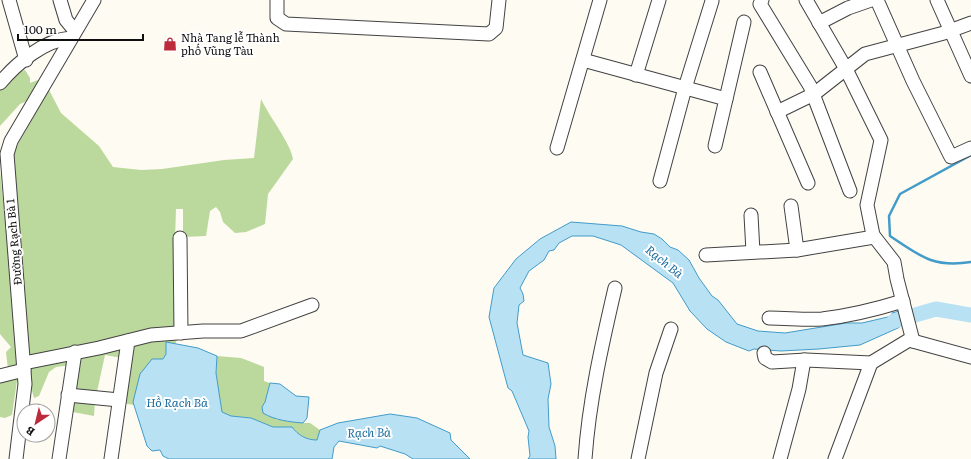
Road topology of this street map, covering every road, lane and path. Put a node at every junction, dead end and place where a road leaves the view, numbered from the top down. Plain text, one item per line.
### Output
1 (9, 0) edge
2 (60, 0) edge
3 (94, 0) edge
4 (277, 0) edge
5 (499, 0) edge
6 (600, 0) edge
7 (659, 0) edge
8 (762, 0) edge
9 (806, 0) edge
10 (871, 0) edge
11 (877, 0) edge
12 (937, 0) edge
13 (712, 2) dead end
14 (847, 4) edge
15 (744, 22) dead end
16 (819, 23) junction
17 (971, 23) edge
18 (950, 30) junction
19 (73, 34) junction
20 (897, 45) junction
21 (26, 60) junction
22 (583, 60) junction
23 (846, 69) junction
24 (760, 72) dead end
25 (636, 75) junction
26 (971, 76) edge
27 (0, 83) edge
28 (685, 88) junction
29 (814, 94) junction
30 (726, 99) junction
31 (777, 112) junction
32 (715, 146) dead end
33 (557, 148) dead end
34 (971, 148) edge
35 (3, 154) edge
36 (660, 181) dead end
37 (808, 183) dead end
38 (850, 191) dead end
39 (792, 206) dead end
40 (752, 215) dead end
41 (874, 237) junction
42 (180, 238) dead end
43 (797, 250) junction
44 (753, 252) junction
45 (706, 255) dead end
46 (615, 288) dead end
47 (904, 304) junction
48 (312, 305) dead end
49 (770, 318) dead end
50 (671, 330) dead end
51 (181, 333) junction
52 (128, 341) junction
53 (913, 341) junction
54 (75, 352) junction
55 (764, 353) dead end
56 (971, 357) edge
57 (804, 360) junction
58 (871, 363) junction
59 (24, 366) junction
60 (0, 376) edge
61 (68, 395) junction
62 (120, 400) junction
63 (16, 459) edge
64 (59, 459) edge
65 (111, 459) edge
66 (585, 459) edge
67 (638, 459) edge
68 (780, 459) edge
69 (835, 459) edge

1 - 21 street
2 - 19 street
3 - 19 street, Đường Rạch Bà 1
4 - 5 street
6 - 22 street
7 - 25 street
8 - 29 street
9 - 16 street
10 - 14 street
11 - 20 street
12 - 18 street
13 - 28 street
14 - 16 street
15 - 30 street
16 - 23 street
17 - 18 street
18 - 20 street
18 - 26 street
19 - 21 street
19 - 35 street, Đường Rạch Bà 1
20 - 23 street
20 - 34 street
21 - 27 street
22 - 25 street
22 - 33 street
23 - 29 street
23 - 41 street
24 - 31 street
25 - 28 street
28 - 30 street
28 - 36 street
29 - 31 street
29 - 38 street
30 - 32 street
31 - 37 street
35 - 59 street, Đường Rạch Bà 1
39 - 43 street
40 - 44 street
41 - 43 street
41 - 47 street
42 - 51 street
43 - 44 street
44 - 45 street
46 - 66 street
47 - 49 street
47 - 53 street
48 - 51 street
50 - 67 street
51 - 52 street
52 - 54 street
52 - 62 street
53 - 56 street
53 - 58 street
54 - 59 street
54 - 61 street
55 - 57 street
57 - 58 street
57 - 68 street
58 - 69 street
59 - 60 street
59 - 63 street, Đường Rạch Bà 1
61 - 62 street
61 - 64 street
62 - 65 street

